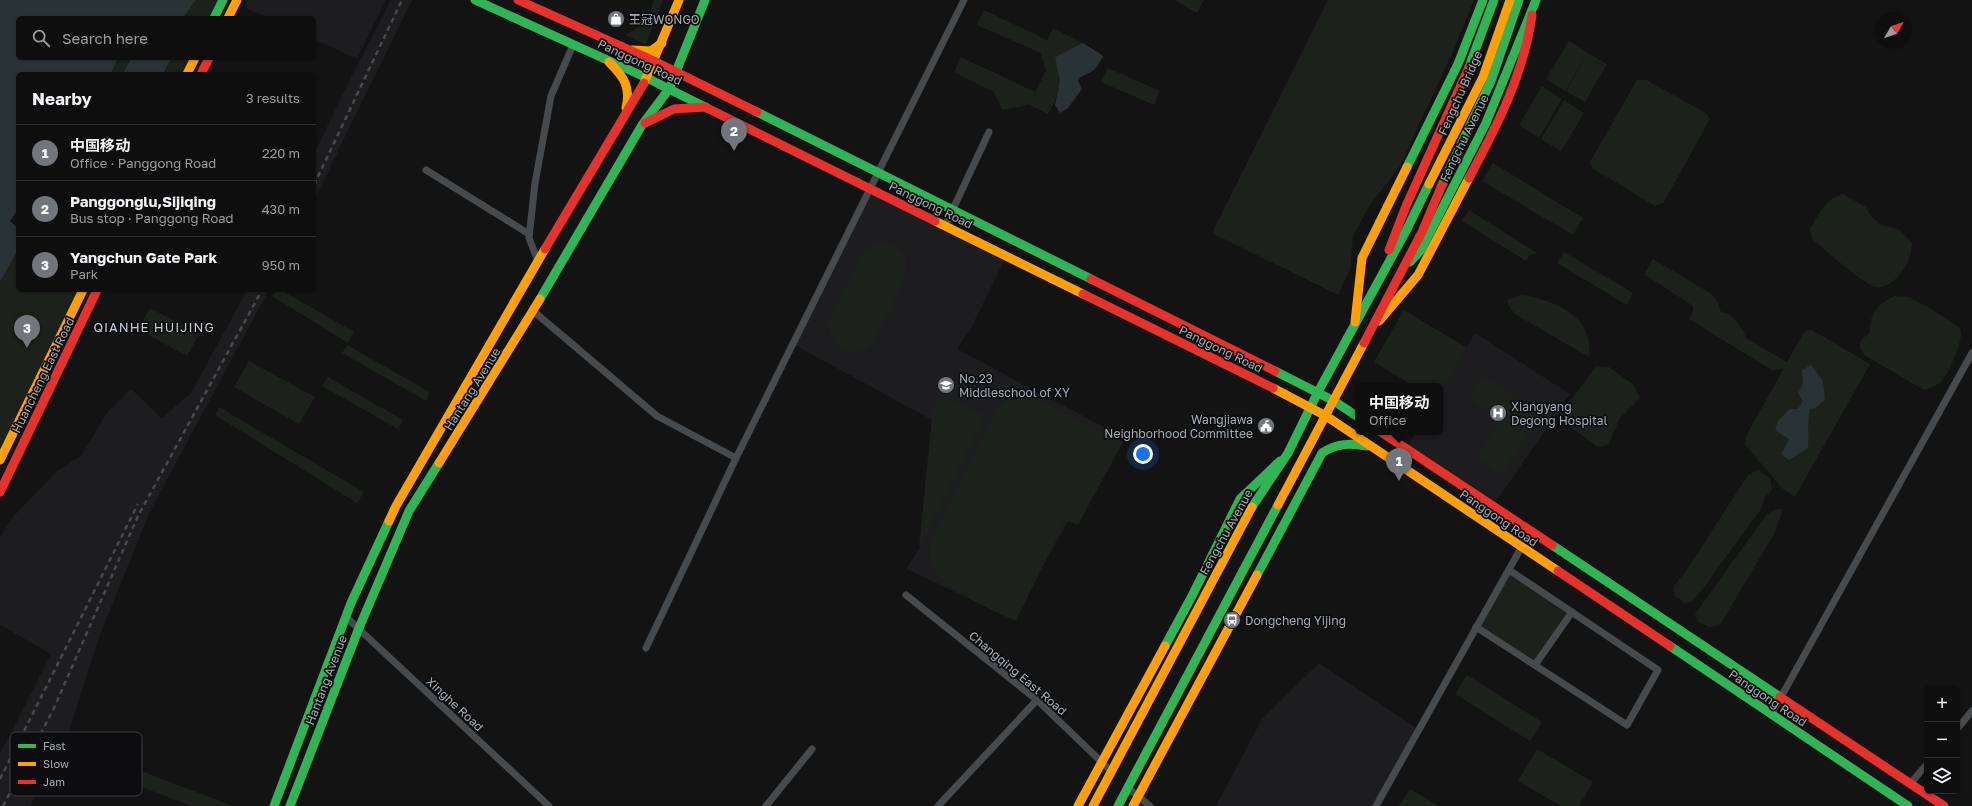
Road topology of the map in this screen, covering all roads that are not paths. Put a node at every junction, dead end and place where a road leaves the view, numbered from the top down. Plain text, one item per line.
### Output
1 (223, 0) edge
2 (237, 0) edge
3 (475, 0) edge
4 (518, 0) edge
5 (679, 0) edge
6 (705, 0) edge
7 (964, 0) edge
8 (1483, 0) edge
9 (1494, 0) edge
10 (1510, 0) edge
11 (1519, 0) edge
12 (1536, 0) edge
13 (1533, 11) junction
14 (215, 16) edge
15 (229, 16) edge
16 (662, 43) junction
17 (573, 45) junction
18 (627, 49) junction
19 (683, 54) junction
20 (606, 59) junction
21 (194, 60) edge
22 (208, 60) edge
23 (654, 61) junction
24 (188, 72) edge
25 (202, 72) edge
26 (676, 73) junction
27 (647, 78) junction
28 (697, 83) junction
29 (669, 89) junction
30 (706, 107) junction
31 (624, 117) junction
32 (642, 125) junction
33 (989, 132) dead end
34 (426, 170) dead end
35 (878, 171) junction
36 (1437, 171) joint
37 (1446, 175) joint
38 (870, 188) junction
39 (953, 209) junction
40 (945, 226) junction
41 (529, 234) junction
42 (538, 261) junction
43 (1383, 272) junction
44 (1397, 278) junction
45 (82, 292) edge
46 (96, 292) edge
47 (532, 310) junction
48 (1355, 322) junction
49 (1370, 331) junction
50 (1972, 353) edge
51 (1318, 392) junction
52 (1334, 401) junction
53 (1311, 407) junction
54 (1355, 415) edge
55 (1326, 416) junction
56 (1386, 435) edge
57 (1369, 446) junction
58 (1288, 453) junction
59 (736, 458) junction
60 (0, 460) edge
61 (0, 492) edge
62 (1521, 548) junction
63 (1509, 570) junction
64 (906, 595) dead end
65 (1182, 612) junction
66 (1572, 612) junction
67 (346, 617) junction
68 (359, 628) junction
69 (1476, 628) junction
70 (1207, 638) junction
71 (646, 648) dead end
72 (1168, 665) junction
73 (1535, 665) junction
74 (1195, 689) junction
75 (1780, 697) junction
76 (1037, 700) junction
77 (1972, 711) edge
78 (1771, 714) junction
79 (1960, 725) edge
80 (812, 749) dead end
81 (1101, 762) junction
82 (1924, 768) edge
83 (1111, 772) junction
84 (1910, 784) junction
85 (1128, 788) junction
86 (1087, 790) junction
87 (1138, 796) junction
88 (1903, 805) edge
89 (274, 806) edge
90 (290, 806) edge
91 (548, 806) edge
92 (766, 806) edge
93 (938, 806) edge
94 (1078, 806) edge
95 (1083, 806) edge
96 (1093, 806) edge
97 (1118, 806) edge
98 (1133, 806) edge
99 (1150, 806) edge
100 (1376, 806) edge
101 (1944, 806) edge

1 - 14 main road
2 - 15 main road
3 - 17 main road, Panggong Road
4 - 18 main road, Panggong Road
5 - 16 main road, Hantang Avenue
6 - 19 main road, Hantang Avenue
7 - 35 street
8 - 48 main road
9 - 43 main road, Fengchu Avenue
10 - 36 main road, Fengchu Bridge
11 - 37 main road, Fengchu Bridge
12 - 13 main road, Fengchu Avenue
13 - 44 main road, Fengchu Avenue
13 - 49 main road
16 - 18 main road
16 - 23 main road, Hantang Avenue
17 - 20 main road, Panggong Road
17 - 41 street
18 - 23 main road, Panggong Road
19 - 26 main road, Hantang Avenue
19 - 28 main road
20 - 27 main road, Panggong Road
20 - 31 main road
21 - 24 main road
22 - 25 main road
23 - 26 main road, Panggong Road
23 - 27 main road, Hantang Avenue
26 - 28 main road, Panggong Road
26 - 29 main road, Hantang Avenue
27 - 29 main road, Panggong Road
27 - 31 main road, Hantang Avenue
28 - 35 main road, Panggong Road
29 - 30 main road, Panggong Road
29 - 32 main road, Hantang Avenue
30 - 32 main road
30 - 38 main road, Panggong Road
31 - 42 main road, Hantang Avenue
32 - 47 main road, Hantang Avenue
33 - 39 street
34 - 41 street
35 - 38 street
35 - 39 main road, Panggong Road
36 - 43 main road, Fengchu Avenue
37 - 44 main road, Fengchu Avenue
38 - 40 main road, Panggong Road
38 - 59 street
39 - 40 street
39 - 51 main road, Panggong Road
40 - 53 main road, Panggong Road
41 - 42 street
42 - 67 main road, Hantang Avenue
43 - 48 main road, Fengchu Avenue
44 - 49 main road, Fengchu Avenue
45 - 60 main road, Huancheng East Road
46 - 61 main road, Huancheng East Road
47 - 59 street
47 - 68 main road, Hantang Avenue
48 - 51 main road, Fengchu Avenue
49 - 52 main road, Fengchu Avenue
50 - 75 street
51 - 52 main road, Panggong Road
51 - 53 main road, Fengchu Avenue
52 - 54 main road, Panggong Road
52 - 55 main road, Fengchu Avenue
53 - 55 main road, Panggong Road
53 - 58 main road, Fengchu Avenue
55 - 57 main road, Panggong Road
55 - 70 main road, Fengchu Avenue
56 - 75 main road, Panggong Road
57 - 62 main road, Panggong Road
57 - 74 main road
58 - 65 main road
58 - 72 main road, Fengchu Avenue
59 - 71 street
62 - 63 street
62 - 78 main road, Panggong Road
63 - 66 street
63 - 69 street
64 - 76 street, Changqing East Road
65 - 72 main road
65 - 81 main road
66 - 73 street
66 - 73 street
67 - 68 street, Xinghe Road
67 - 89 main road, Hantang Avenue
68 - 90 main road, Hantang Avenue
68 - 91 street, Xinghe Road
69 - 73 street
69 - 100 street
70 - 74 main road
70 - 85 main road, Fengchu Avenue
72 - 83 main road, Fengchu Avenue
74 - 87 main road
75 - 78 street
75 - 84 main road, Panggong Road
76 - 81 street, Changqing East Road
76 - 93 street
77 - 79 street
78 - 88 main road, Panggong Road
80 - 92 street
81 - 83 street, Changqing East Road
81 - 86 main road
82 - 84 street
83 - 96 main road, Fengchu Avenue
84 - 101 main road, Panggong Road
85 - 87 street
85 - 97 main road, Fengchu Avenue
86 - 94 main road
86 - 95 main road
87 - 98 main road
87 - 99 street

